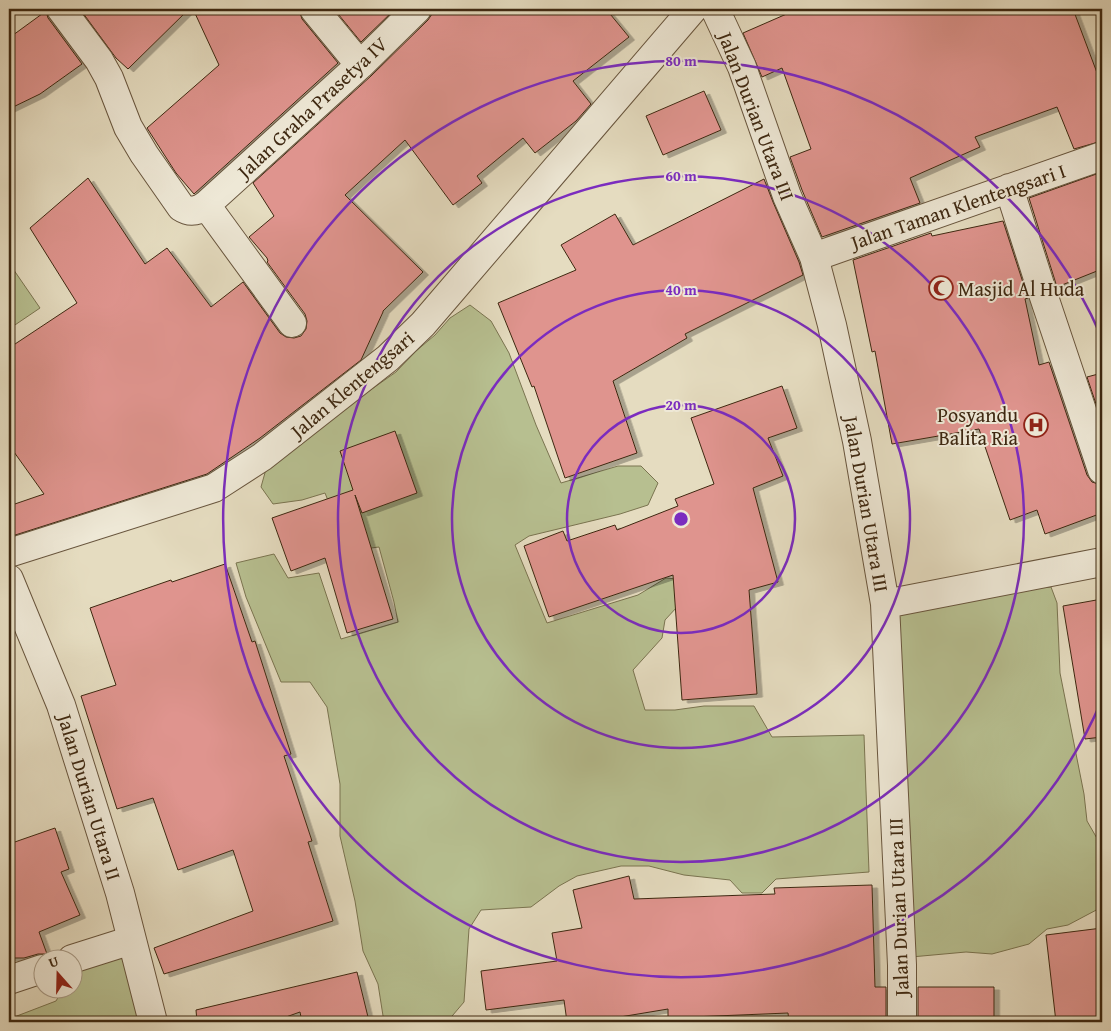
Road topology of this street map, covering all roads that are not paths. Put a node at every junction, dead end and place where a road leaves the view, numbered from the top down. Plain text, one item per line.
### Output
1 (61, 9) edge
2 (314, 9) edge
3 (417, 9) edge
4 (693, 9) edge
5 (715, 9) edge
6 (360, 65) junction
7 (1102, 156) edge
8 (1009, 188) junction
9 (206, 204) junction
10 (814, 256) junction
11 (292, 323) dead end
12 (1102, 470) edge
13 (9, 554) edge
14 (1102, 562) edge
15 (9, 578) edge
16 (885, 604) junction
17 (132, 940) junction
18 (82, 957) edge
19 (32, 972) edge
20 (9, 980) edge
21 (153, 1022) edge
22 (902, 1022) edge

1 - 9 street
2 - 6 street
3 - 6 street, Jalan Graha Prasetya IV
4 - 13 street, Jalan Klentengsari
5 - 10 street, Jalan Durian Utara III
6 - 9 street, Jalan Graha Prasetya IV
7 - 8 street, Jalan Taman Klentengsari I
8 - 10 street, Jalan Taman Klentengsari I
8 - 12 street
9 - 11 street
10 - 16 street, Jalan Durian Utara III
14 - 16 street
15 - 17 street, Jalan Durian Utara II
16 - 22 street, Jalan Durian Utara III
17 - 18 street
17 - 21 street, Jalan Durian Utara II
19 - 20 street

